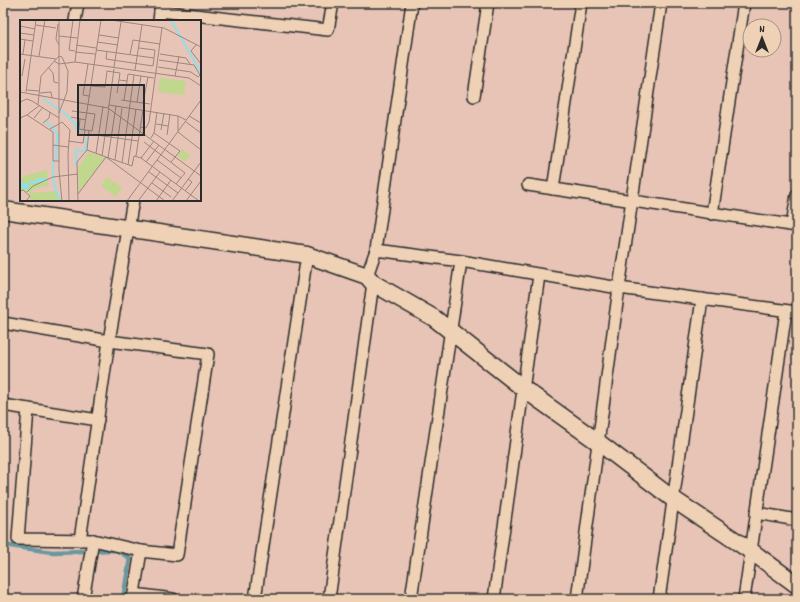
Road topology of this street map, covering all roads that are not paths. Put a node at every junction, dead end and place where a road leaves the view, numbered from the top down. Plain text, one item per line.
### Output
1 (78, 3) edge
2 (333, 3) edge
3 (412, 3) edge
4 (488, 3) edge
5 (582, 3) edge
6 (661, 3) edge
7 (744, 3) edge
8 (160, 12) edge
9 (75, 20) edge
10 (474, 96) dead end
11 (528, 185) dead end
12 (553, 189) junction
13 (797, 195) edge
14 (133, 201) edge
15 (632, 202) junction
16 (3, 210) edge
17 (712, 214) junction
18 (795, 226) edge
19 (129, 230) junction
20 (376, 250) junction
21 (308, 255) junction
22 (461, 261) junction
23 (539, 275) junction
24 (370, 279) junction
25 (619, 288) junction
26 (702, 299) junction
27 (791, 312) edge
28 (3, 323) edge
29 (450, 333) junction
30 (109, 341) junction
31 (524, 389) junction
32 (3, 405) edge
33 (28, 410) junction
34 (98, 420) junction
35 (598, 442) junction
36 (673, 499) junction
37 (756, 513) junction
38 (797, 520) edge
39 (80, 540) junction
40 (93, 540) junction
41 (141, 551) junction
42 (751, 551) junction
43 (797, 585) edge
44 (134, 596) edge
45 (83, 599) edge
46 (173, 599) edge
47 (256, 599) edge
48 (329, 599) edge
49 (411, 599) edge
50 (494, 599) edge
51 (577, 599) edge
52 (659, 599) edge
53 (744, 599) edge

1 - 9 street
2 - 8 street
3 - 20 street
4 - 10 street
5 - 12 street
6 - 15 street
7 - 17 street
11 - 12 street
12 - 15 street
13 - 18 street
14 - 19 street
15 - 17 street
15 - 25 street
16 - 19 street
17 - 18 street
19 - 21 street
19 - 30 street
20 - 22 street
20 - 24 street
21 - 24 street
21 - 47 street
22 - 23 street
22 - 29 street
23 - 25 street
23 - 31 street
24 - 29 street
24 - 48 street
25 - 26 street
25 - 35 street
26 - 27 street
26 - 36 street
27 - 37 street
28 - 30 street
29 - 31 street
29 - 49 street
30 - 34 street
30 - 41 street
31 - 35 street
31 - 50 street
32 - 33 street
33 - 34 street
33 - 39 street
34 - 39 street
35 - 36 street
35 - 51 street
36 - 42 street
36 - 52 street
37 - 38 street
37 - 42 street
39 - 40 street
40 - 41 street
40 - 45 street
41 - 44 street
42 - 43 street
42 - 53 street
44 - 46 street

